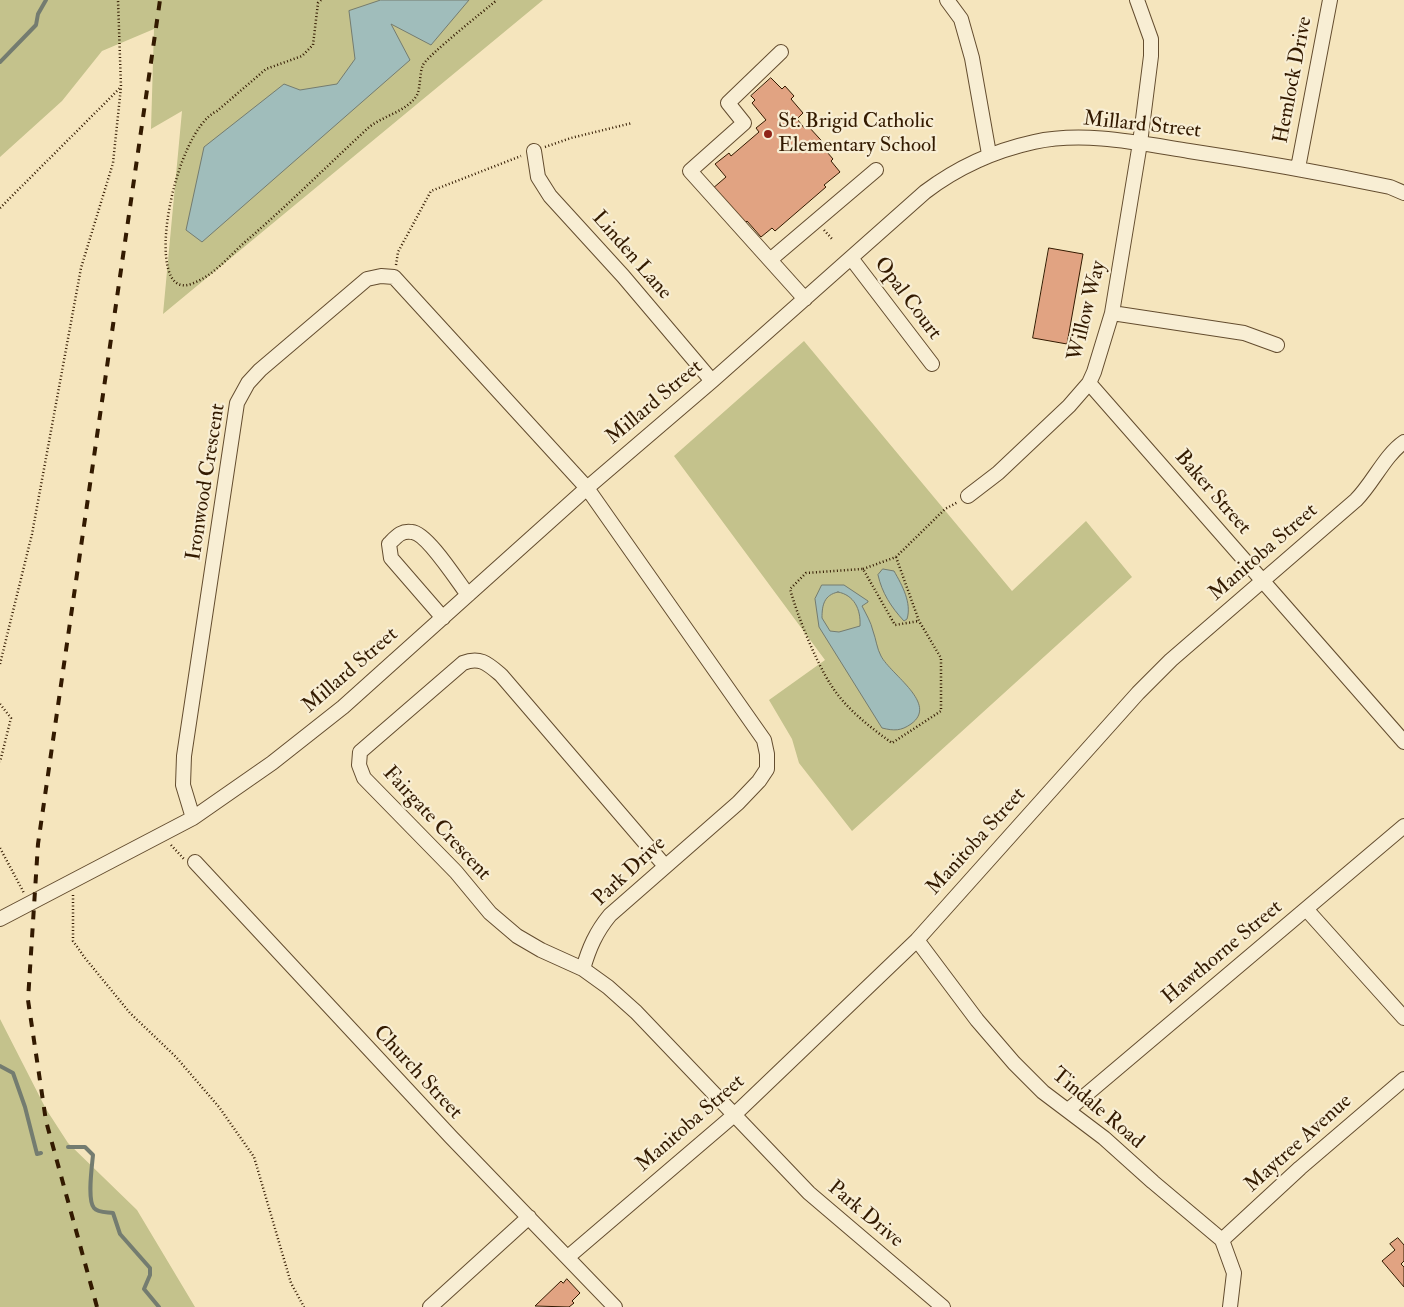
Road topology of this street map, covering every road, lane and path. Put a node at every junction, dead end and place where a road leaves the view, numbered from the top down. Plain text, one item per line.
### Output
1 (118, 0) edge
2 (321, 0) edge
3 (497, 0) edge
4 (947, 0) edge
5 (1137, 0) edge
6 (1330, 0) edge
7 (317, 2) edge
8 (781, 52) dead end
9 (121, 87) junction
10 (632, 124) dead end
11 (1140, 143) junction
12 (534, 151) junction
13 (989, 154) junction
14 (1298, 168) junction
15 (876, 170) dead end
16 (1404, 193) edge
17 (0, 208) edge
18 (851, 258) junction
19 (770, 260) junction
20 (394, 277) junction
21 (805, 299) junction
22 (1112, 313) junction
23 (1277, 345) dead end
24 (932, 364) dead end
25 (712, 381) junction
26 (1089, 383) junction
27 (1404, 442) edge
28 (586, 488) junction
29 (968, 496) joint
30 (896, 557) junction
31 (863, 569) junction
32 (1263, 581) junction
33 (468, 595) junction
34 (443, 618) junction
35 (919, 621) junction
36 (0, 664) edge
37 (0, 704) edge
38 (1404, 742) edge
39 (0, 762) edge
40 (193, 818) junction
41 (1404, 826) edge
42 (162, 834) junction
43 (0, 848) edge
44 (194, 862) joint
45 (665, 866) junction
46 (73, 881) junction
47 (29, 903) junction
48 (1306, 909) junction
49 (0, 918) edge
50 (917, 940) junction
51 (583, 969) junction
52 (1404, 1018) edge
53 (1404, 1079) edge
54 (1068, 1110) junction
55 (734, 1116) junction
56 (529, 1217) junction
57 (1222, 1240) junction
58 (568, 1257) junction
59 (304, 1307) edge
60 (430, 1307) edge
61 (615, 1307) edge
62 (942, 1307) edge
63 (1230, 1307) edge

1 - 9 path
2 - 7 path
3 - 7 path
4 - 13 street
5 - 11 street, Willow Way
6 - 14 street, Hemlock Drive
8 - 19 street
9 - 17 path
9 - 36 path
10 - 12 path
11 - 13 street, Millard Street
11 - 14 street, Millard Street
11 - 22 street, Willow Way
12 - 20 path
12 - 25 street, Linden Lane
13 - 18 street, Millard Street
14 - 16 street, Millard Street
15 - 19 street
18 - 21 street, Millard Street
18 - 24 street, Opal Court
19 - 21 street
20 - 28 street
20 - 40 street, Ironwood Crescent
21 - 25 street, Millard Street
22 - 23 street
22 - 26 street, Willow Way
25 - 28 street, Millard Street
26 - 29 street, Willow Way
26 - 32 street, Baker Street
27 - 32 street, Manitoba Street
28 - 33 street, Millard Street
28 - 45 street, Park Drive
29 - 30 path
30 - 31 path
30 - 35 path
31 - 35 path
31 - 35 path
32 - 38 street, Baker Street
32 - 50 street, Manitoba Street
33 - 34 street, Millard Street
33 - 34 street
34 - 40 street, Millard Street
37 - 39 path
40 - 42 street, Millard Street
41 - 48 street, Hawthorne Street
42 - 44 path
42 - 46 street, Millard Street
43 - 47 path
44 - 56 street, Church Street
45 - 51 street, Park Drive
45 - 51 street, Fairgate Crescent
46 - 47 street, Millard Street
46 - 59 path
47 - 49 street, Millard Street
48 - 52 street
48 - 54 street, Hawthorne Street
50 - 54 street, Tindale Road
50 - 55 street, Manitoba Street
51 - 55 street, Park Drive
53 - 57 street, Maytree Avenue
54 - 57 street, Tindale Road
55 - 58 street, Manitoba Street
55 - 62 street, Park Drive
56 - 58 street, Church Street
56 - 60 street
57 - 63 street, Tindale Road
58 - 61 street, Church Street

